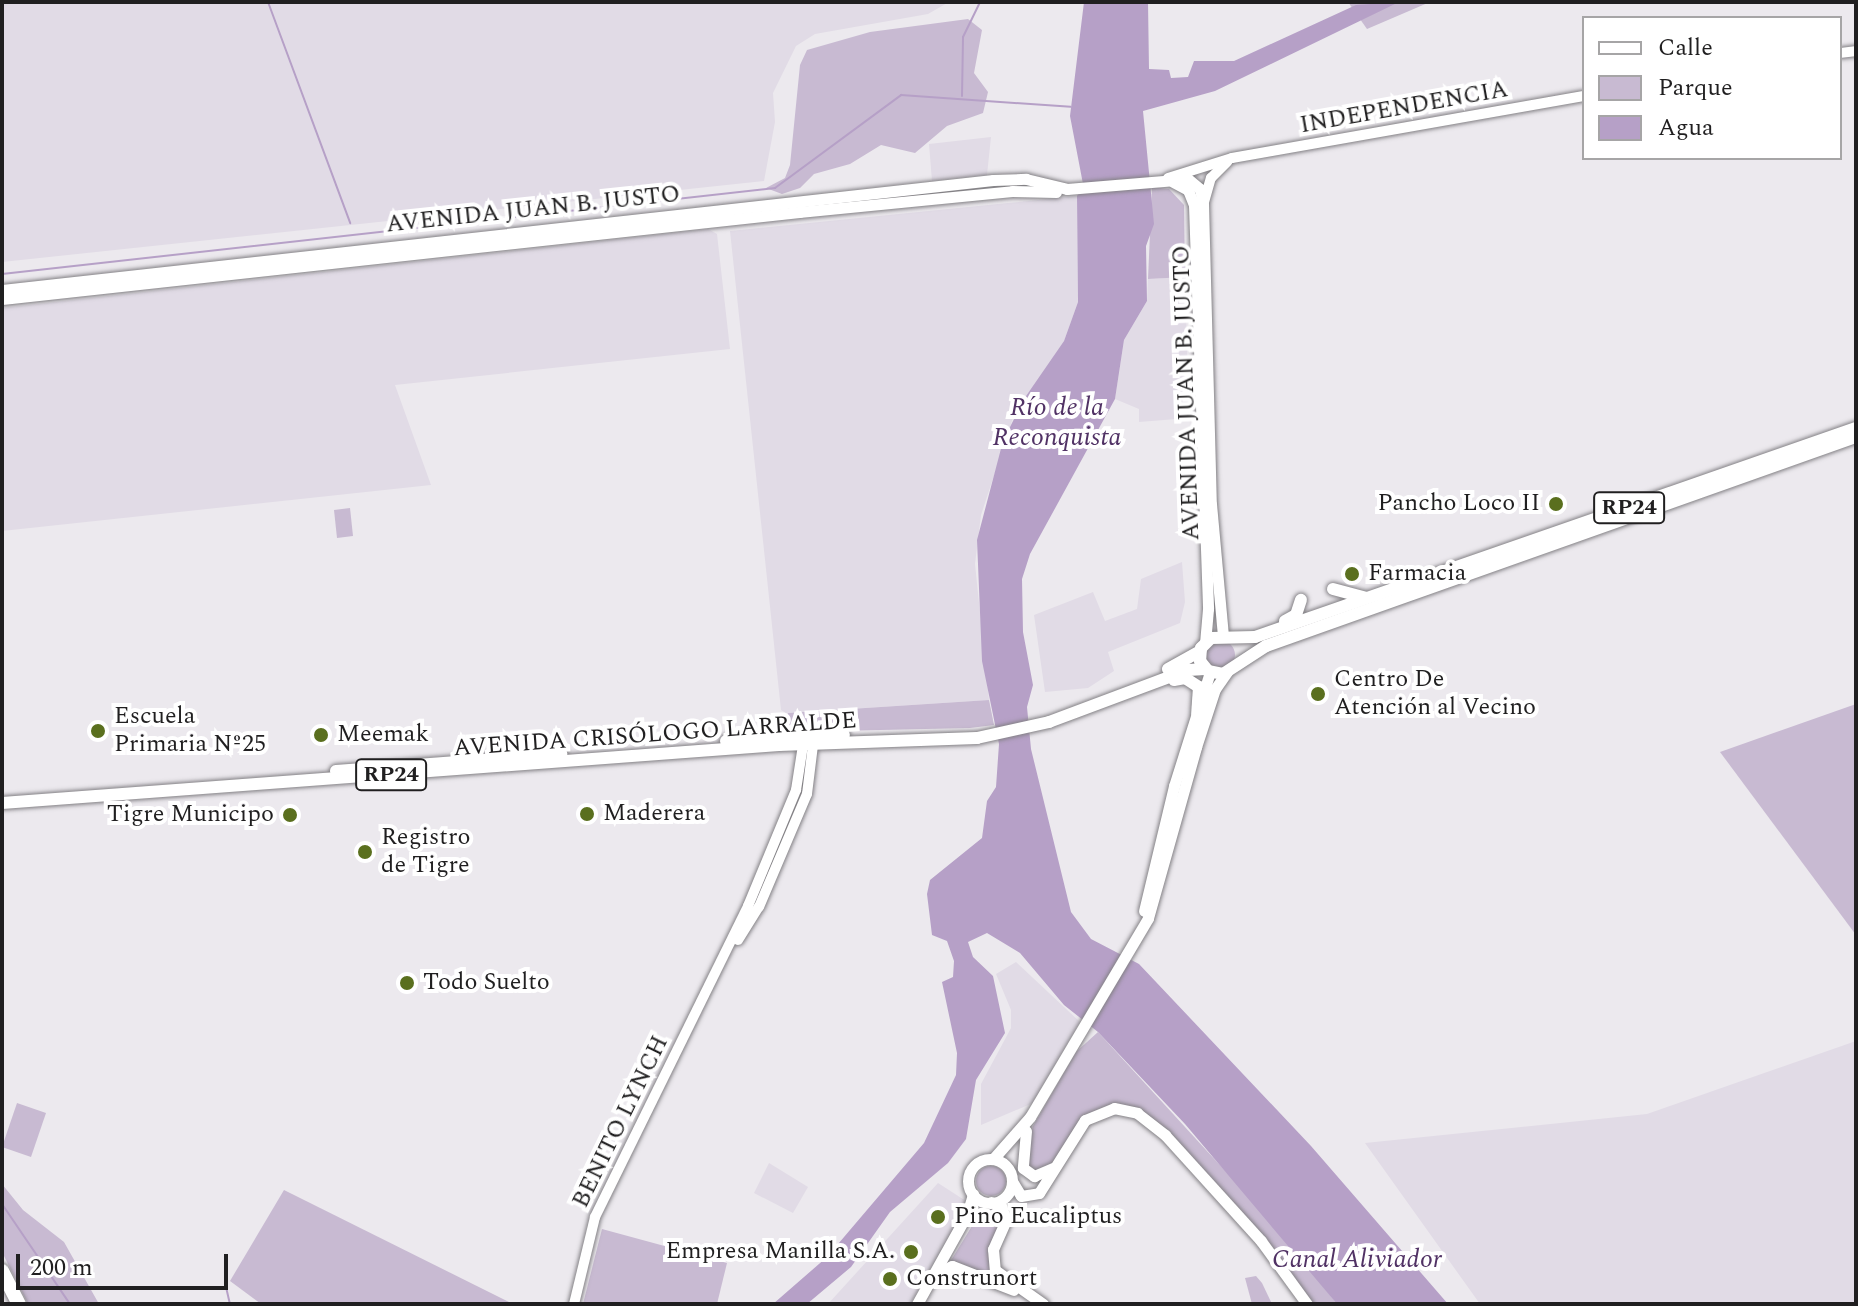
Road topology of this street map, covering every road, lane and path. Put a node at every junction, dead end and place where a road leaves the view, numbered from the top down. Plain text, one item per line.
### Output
1 (1582, 96) edge
2 (1232, 158) junction
3 (1165, 179) junction
4 (1068, 191) junction
5 (1203, 204) junction
6 (2, 290) edge
7 (2, 299) edge
8 (1856, 428) edge
9 (1856, 437) edge
10 (1333, 589) dead end
11 (1366, 598) junction
12 (1301, 600) dead end
13 (1280, 628) junction
14 (1226, 638) junction
15 (1202, 646) junction
16 (1231, 669) junction
17 (1208, 670) junction
18 (1159, 681) junction
19 (1075, 709) junction
20 (1197, 714) junction
21 (809, 740) junction
22 (2, 796) edge
23 (2, 803) edge
24 (1131, 945) junction
25 (1030, 1117) junction
26 (1026, 1131) junction
27 (993, 1159) junction
28 (1053, 1167) junction
29 (1011, 1177) junction
30 (973, 1194) junction
31 (989, 1202) junction
32 (954, 1239) junction
33 (2, 1271) edge
34 (934, 1276) junction
35 (1021, 1292) junction
36 (19, 1304) edge
37 (574, 1304) edge
38 (917, 1304) edge
39 (1043, 1304) edge
40 (1307, 1304) edge

1 - 2 street, INDEPENDENCIA
2 - 3 street, INDEPENDENCIA
2 - 5 street
3 - 4 main road
3 - 5 main road
3 - 15 main road, AVENIDA JUAN B. JUSTO
4 - 6 main road, AVENIDA JUAN B. JUSTO
4 - 7 main road, AVENIDA JUAN B. JUSTO
5 - 14 main road, AVENIDA JUAN B. JUSTO
8 - 11 main road, RP24
9 - 16 main road, RP24
10 - 11 main road
11 - 13 main road, RP24
12 - 13 main road
13 - 14 main road, RP24
14 - 15 main road, RP24
14 - 16 main road
15 - 17 main road
15 - 19 main road, AVENIDA CRISÓLOGO LARRALDE / RP24
16 - 17 main road, RP24
16 - 24 main road
17 - 18 main road, AVENIDA CRISÓLOGO LARRALDE / RP24
17 - 20 main road
18 - 19 main road, AVENIDA CRISÓLOGO LARRALDE / RP24
18 - 20 main road
19 - 21 main road, AVENIDA CRISÓLOGO LARRALDE / RP24
20 - 24 main road
21 - 22 main road, AVENIDA CRISÓLOGO LARRALDE / RP24
21 - 23 main road, AVENIDA CRISÓLOGO LARRALDE / RP24
21 - 37 street, BENITO LYNCH
24 - 25 main road
25 - 26 main road
25 - 27 main road
26 - 28 main road
26 - 29 main road
27 - 29 main road
27 - 30 main road
28 - 29 main road
28 - 40 main road
29 - 31 main road
30 - 31 main road
30 - 32 main road
31 - 32 main road
31 - 35 main road
32 - 34 main road
33 - 36 highway
34 - 35 main road
34 - 38 main road
35 - 39 main road

